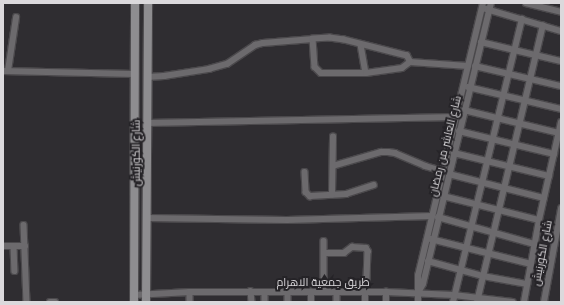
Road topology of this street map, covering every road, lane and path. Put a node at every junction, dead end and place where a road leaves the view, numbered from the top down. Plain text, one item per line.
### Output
1 (135, 3) edge
2 (148, 3) edge
3 (491, 3) edge
4 (526, 3) edge
5 (482, 5) edge
6 (549, 6) edge
7 (489, 10) junction
8 (561, 12) edge
9 (16, 18) dead end
10 (522, 19) junction
11 (543, 26) junction
12 (561, 30) edge
13 (313, 39) junction
14 (481, 42) junction
15 (361, 45) junction
16 (514, 50) junction
17 (536, 55) junction
18 (134, 60) junction
19 (147, 60) junction
20 (561, 61) edge
21 (410, 62) junction
22 (468, 66) junction
23 (475, 66) junction
24 (6, 71) edge
25 (366, 73) junction
26 (508, 73) junction
27 (134, 74) junction
28 (147, 77) junction
29 (530, 78) junction
30 (463, 86) junction
31 (561, 86) edge
32 (470, 87) junction
33 (503, 95) junction
34 (525, 100) junction
35 (561, 109) edge
36 (464, 110) junction
37 (456, 117) junction
38 (497, 118) junction
39 (561, 122) edge
40 (147, 123) junction
41 (519, 123) junction
42 (460, 131) junction
43 (559, 133) junction
44 (333, 137) dead end
45 (492, 139) junction
46 (514, 144) junction
47 (454, 153) junction
48 (554, 154) junction
49 (487, 161) junction
50 (333, 166) junction
51 (509, 166) junction
52 (443, 171) junction
53 (305, 172) dead end
54 (449, 174) junction
55 (549, 176) junction
56 (482, 182) junction
57 (374, 185) dead end
58 (504, 188) junction
59 (332, 195) junction
60 (443, 196) junction
61 (544, 198) junction
62 (476, 204) junction
63 (561, 209) edge
64 (499, 210) junction
65 (432, 216) junction
66 (438, 217) junction
67 (147, 218) junction
68 (539, 220) junction
69 (24, 225) dead end
70 (471, 226) junction
71 (493, 232) junction
72 (427, 238) junction
73 (433, 239) junction
74 (324, 241) dead end
75 (535, 244) junction
76 (3, 246) edge
77 (14, 246) junction
78 (25, 246) junction
79 (466, 247) junction
80 (324, 253) junction
81 (488, 253) junction
82 (428, 261) junction
83 (531, 264) junction
84 (460, 270) junction
85 (15, 271) dead end
86 (483, 276) junction
87 (367, 282) dead end
88 (527, 284) junction
89 (324, 291) junction
90 (190, 292) junction
91 (251, 292) junction
92 (265, 292) junction
93 (288, 292) junction
94 (311, 292) junction
95 (337, 292) junction
96 (365, 292) junction
97 (386, 292) junction
98 (418, 293) junction
99 (454, 295) junction
100 (134, 298) edge
101 (146, 298) edge
102 (477, 300) edge
103 (27, 302) edge
104 (50, 302) edge
105 (55, 302) edge
106 (190, 302) edge
107 (252, 302) edge
108 (265, 302) edge
109 (288, 302) edge
110 (311, 302) edge
111 (337, 302) edge
112 (365, 302) edge
113 (386, 302) edge
114 (418, 302) edge
115 (453, 302) edge
116 (513, 302) edge
117 (524, 302) edge
118 (544, 302) edge

1 - 18 main road, شارع الكورنيش
2 - 19 main road, شارع الكورنيش
3 - 7 street, شارع العاشر من رمضان
4 - 6 street
5 - 7 street
5 - 22 street, شارع العاشر من رمضان
6 - 8 street
7 - 10 street
7 - 14 street, شارع العاشر من رمضان
9 - 24 street
10 - 11 street
10 - 16 street
11 - 12 street
11 - 17 street
13 - 15 street
13 - 25 street
13 - 28 street
14 - 16 street
14 - 23 street, شارع العاشر من رمضان
15 - 21 street
15 - 25 street
16 - 17 street
16 - 26 street
17 - 20 street
17 - 29 street
18 - 19 main road
18 - 27 main road, شارع الكورنيش
19 - 28 main road, شارع الكورنيش
21 - 22 street
21 - 25 street
22 - 30 street, شارع العاشر من رمضان
23 - 26 street
23 - 32 street, شارع العاشر من رمضان
24 - 27 street
26 - 29 street
26 - 33 street
27 - 28 main road
27 - 100 main road, شارع الكورنيش
28 - 40 main road, شارع الكورنيش
29 - 31 street
29 - 34 street
30 - 32 street
30 - 37 street, شارع العاشر من رمضان
32 - 33 street
32 - 36 street, شارع العاشر من رمضان
33 - 34 street
33 - 38 street
34 - 35 street
34 - 41 street
36 - 38 street
36 - 42 street, شارع العاشر من رمضان
37 - 40 street
37 - 52 street, شارع العاشر من رمضان
38 - 41 street
38 - 45 street
39 - 43 street
40 - 67 main road, شارع الكورنيش
41 - 43 street
41 - 46 street
42 - 45 street
42 - 47 street, شارع العاشر من رمضان
43 - 48 street
44 - 50 street
45 - 46 street
45 - 49 street
46 - 48 street
46 - 51 street
47 - 49 street
47 - 54 street, شارع العاشر من رمضان
48 - 55 street
49 - 51 street
49 - 56 street
50 - 52 street
50 - 59 street
51 - 55 street
51 - 58 street
52 - 65 street, شارع العاشر من رمضان
53 - 59 street
54 - 56 street
54 - 60 street, شارع العاشر من رمضان
55 - 61 street
56 - 58 street
56 - 62 street
57 - 59 street
58 - 61 street
58 - 64 street
60 - 62 street
60 - 66 street, شارع العاشر من رمضان
61 - 68 street
62 - 64 street
62 - 70 street
63 - 118 street, شارع الكورنيش
64 - 68 street
64 - 71 street
65 - 67 street
65 - 72 street, شارع العاشر من رمضان
66 - 70 street
66 - 73 street, شارع العاشر من رمضان
67 - 101 main road, شارع الكورنيش
68 - 75 street
69 - 78 street
70 - 71 street
70 - 79 street
71 - 75 street
71 - 81 street
72 - 73 street
72 - 98 street, شارع العاشر من رمضان
73 - 79 street
73 - 82 street, شارع العاشر من رمضان
74 - 80 street
75 - 83 street
76 - 77 street
77 - 78 street
77 - 85 street
78 - 103 street
79 - 81 street
79 - 84 street
80 - 87 street
80 - 89 street
81 - 83 street
81 - 86 street
82 - 84 street
82 - 98 street, شارع العاشر من رمضان
83 - 88 street
84 - 86 street
84 - 99 street
86 - 88 street
86 - 102 street
88 - 117 street
89 - 94 street, طريق جمعية الاهرام
89 - 95 street, طريق جمعية الاهرام
90 - 91 street, طريق جمعية الاهرام
90 - 101 street, طريق جمعية الاهرام
90 - 106 street
91 - 92 street, طريق جمعية الاهرام
91 - 107 street
92 - 93 street, طريق جمعية الاهرام
92 - 108 street
93 - 94 street, طريق جمعية الاهرام
93 - 109 street
94 - 110 street
95 - 96 street, طريق جمعية الاهرام
95 - 111 street
96 - 97 street, طريق جمعية الاهرام
96 - 112 street
97 - 98 street, طريق جمعية الاهرام
97 - 113 street
98 - 99 street, طريق جمعية الاهرام
98 - 114 street, شارع العاشر من رمضان
99 - 102 street, طريق جمعية الاهرام
99 - 115 street
100 - 101 street, طريق جمعية الاهرام
102 - 116 street, طريق جمعية الاهرام
104 - 105 street

